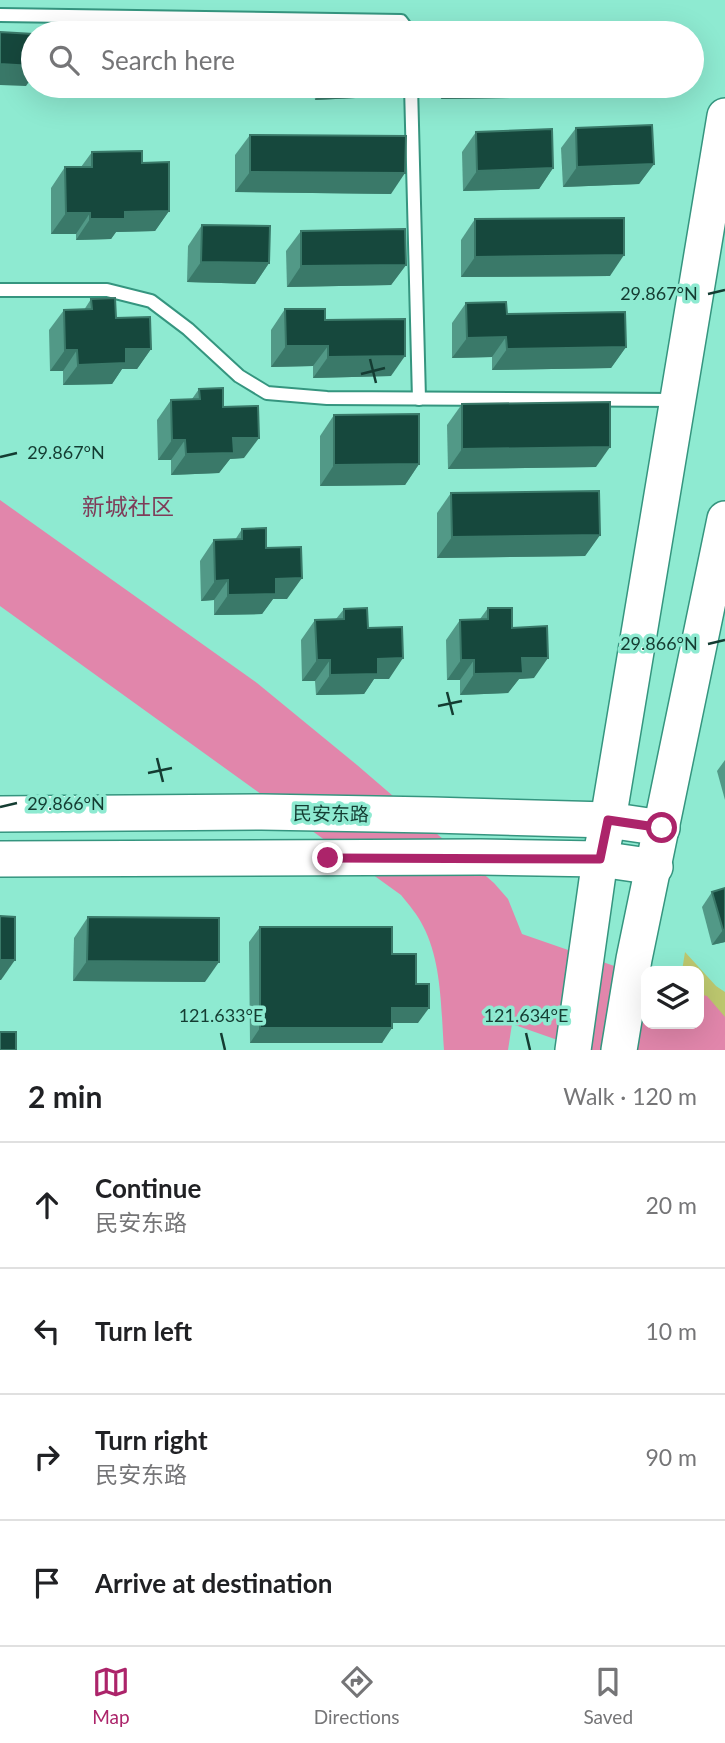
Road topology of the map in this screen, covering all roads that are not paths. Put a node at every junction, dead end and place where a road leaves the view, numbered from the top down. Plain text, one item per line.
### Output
1 (0, 15) edge
2 (401, 21) edge
3 (411, 98) edge
4 (725, 116) edge
5 (0, 290) edge
6 (419, 399) junction
7 (678, 400) junction
8 (725, 519) edge
9 (0, 814) edge
10 (608, 820) junction
11 (662, 828) junction
12 (0, 859) edge
13 (600, 859) junction
14 (655, 867) junction
15 (573, 1050) edge
16 (619, 1050) edge

1 - 2 lane
3 - 6 lane
4 - 7 main road
5 - 6 lane
6 - 7 lane
7 - 10 main road
8 - 11 main road
9 - 10 main road, 民安东路
10 - 11 main road, 民安东路
10 - 13 main road
11 - 14 main road
12 - 13 main road
13 - 14 main road
13 - 15 main road
14 - 16 main road

